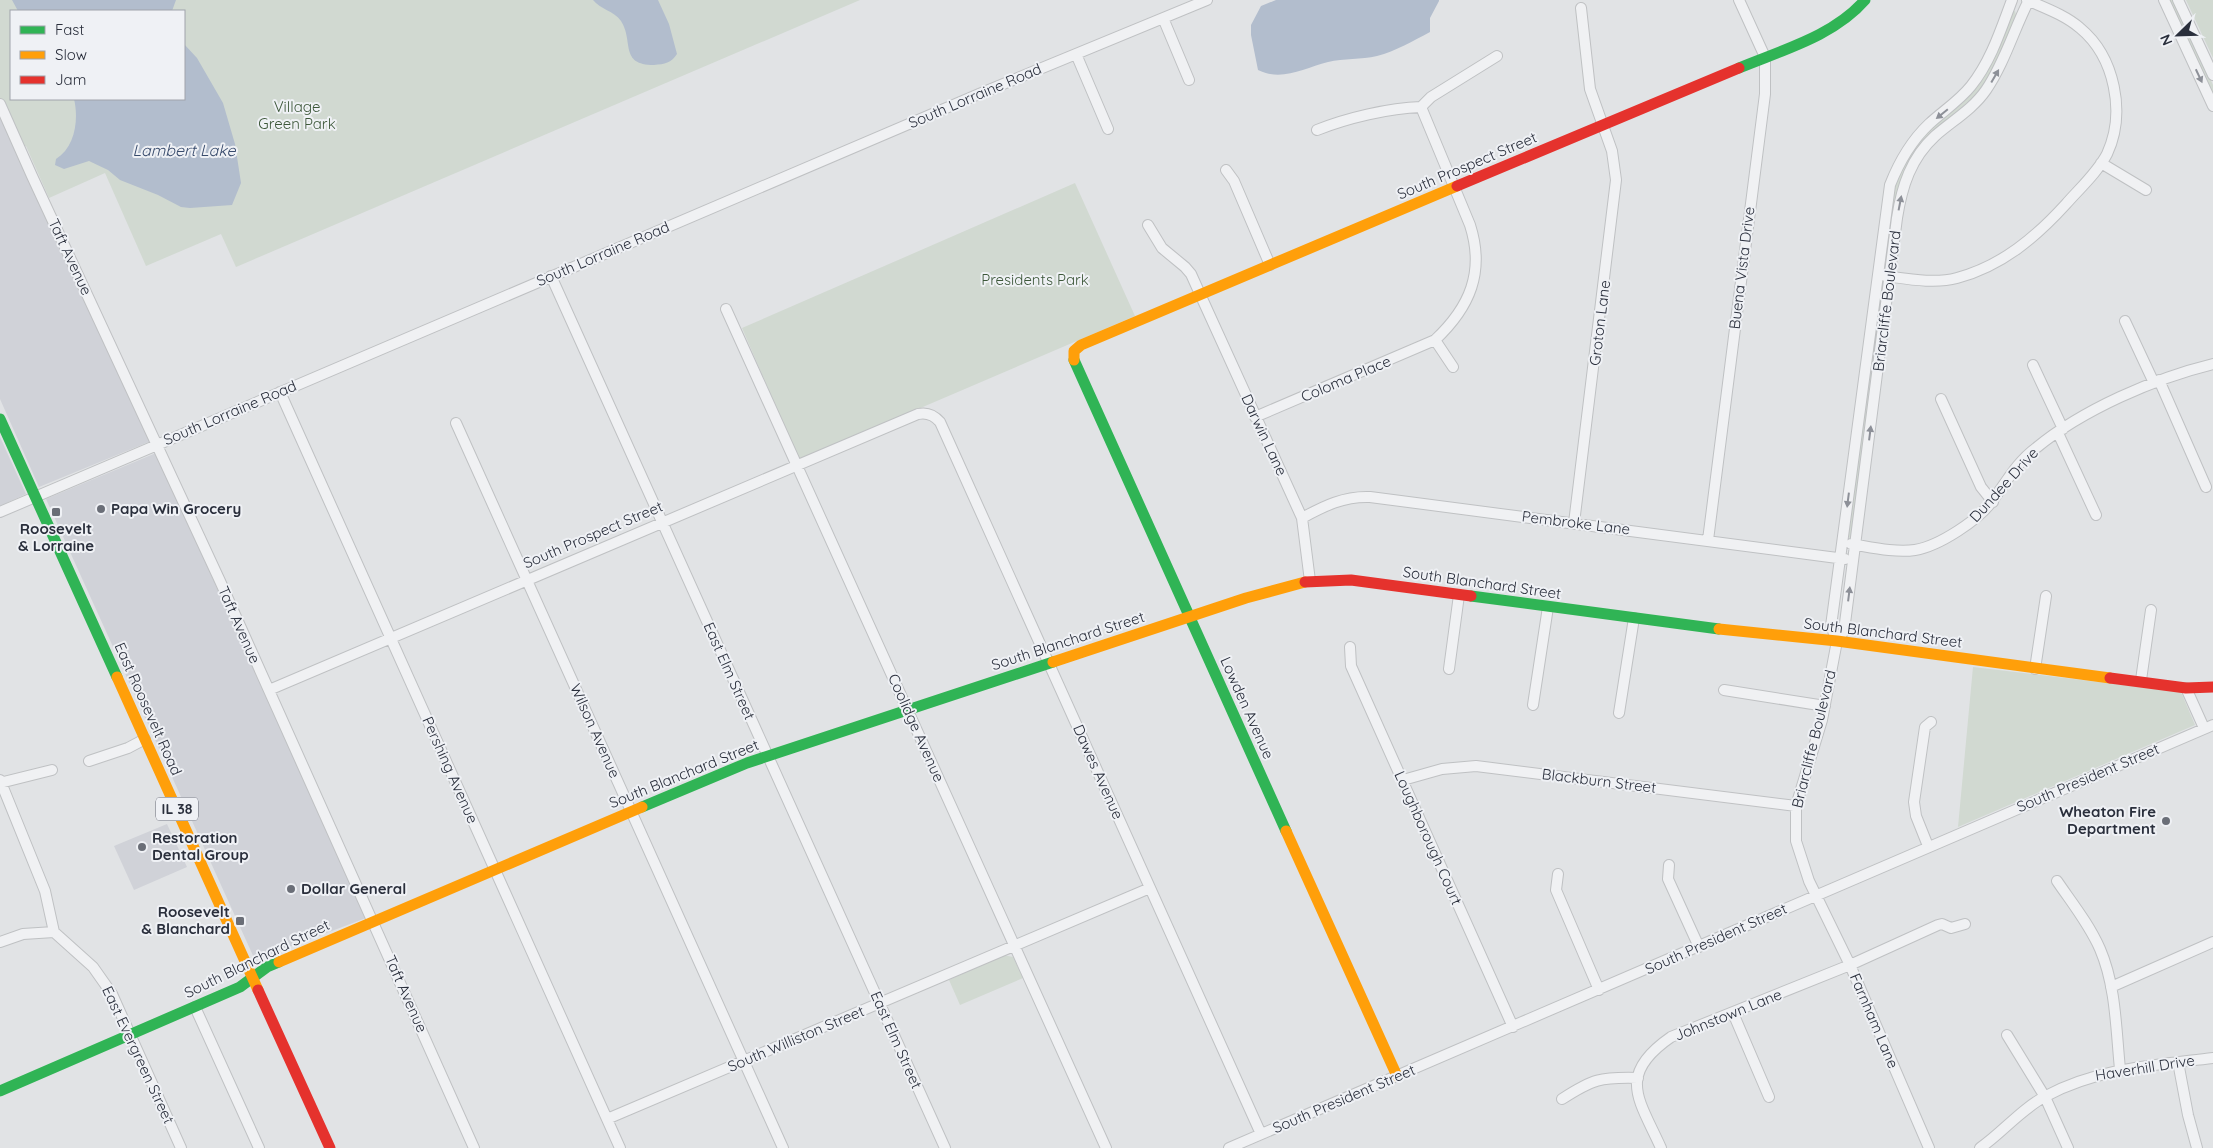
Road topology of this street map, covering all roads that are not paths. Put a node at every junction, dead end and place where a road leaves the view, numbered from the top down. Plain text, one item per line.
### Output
1 (1206, 0) edge
2 (1739, 0) edge
3 (1865, 0) edge
4 (2012, 0) edge
5 (2028, 0) edge
6 (2164, 0) edge
7 (2178, 0) edge
8 (1191, 3) edge
9 (1581, 8) dead end
10 (1163, 18) junction
11 (1076, 54) junction
12 (1497, 56) dead end
13 (1765, 57) junction
14 (2213, 75) edge
15 (1189, 80) dead end
16 (0, 104) edge
17 (2213, 106) edge
18 (1421, 107) junction
19 (1603, 125) junction
20 (1108, 129) dead end
21 (1317, 130) dead end
22 (2102, 163) junction
23 (1226, 170) dead end
24 (1455, 187) junction
25 (2146, 190) dead end
26 (1148, 225) dead end
27 (1270, 265) junction
28 (1877, 275) junction
29 (551, 276) junction
30 (1890, 277) junction
31 (1200, 294) junction
32 (726, 309) dead end
33 (2126, 321) dead end
34 (1435, 340) junction
35 (1074, 351) joint
36 (2213, 364) edge
37 (2034, 366) dead end
38 (1453, 367) dead end
39 (2156, 382) junction
40 (280, 392) junction
41 (1941, 399) dead end
42 (930, 414) joint
43 (1256, 417) junction
44 (0, 419) edge
45 (456, 423) dead end
46 (2060, 431) junction
47 (156, 444) junction
48 (798, 465) junction
49 (2206, 487) dead end
50 (34, 496) junction
51 (1993, 502) junction
52 (0, 512) edge
53 (2096, 515) dead end
54 (1302, 518) junction
55 (662, 522) junction
56 (1574, 523) junction
57 (1708, 540) junction
58 (1842, 543) junction
59 (1856, 545) junction
60 (1840, 558) junction
61 (1854, 560) junction
62 (526, 580) junction
63 (1310, 580) junction
64 (1459, 595) junction
65 (2046, 596) dead end
66 (1548, 607) junction
67 (2151, 610) dead end
68 (1189, 617) junction
69 (1634, 618) junction
70 (390, 638) junction
71 (1837, 640) junction
72 (1350, 647) dead end
73 (1048, 663) junction
74 (1449, 669) dead end
75 (2035, 669) junction
76 (2141, 680) junction
77 (2213, 687) edge
78 (2186, 688) junction
79 (269, 690) junction
80 (1724, 690) dead end
81 (1533, 705) dead end
82 (1825, 706) junction
83 (908, 710) junction
84 (1619, 713) dead end
85 (1931, 722) dead end
86 (2208, 727) edge
87 (145, 739) junction
88 (768, 756) junction
89 (89, 761) dead end
90 (52, 770) dead end
91 (1402, 780) junction
92 (0, 782) edge
93 (1796, 806) junction
94 (631, 812) junction
95 (1928, 846) junction
96 (1669, 865) dead end
97 (494, 869) junction
98 (1558, 874) dead end
99 (2057, 881) dead end
100 (1150, 888) junction
101 (1816, 895) junction
102 (373, 920) junction
103 (1965, 924) dead end
104 (54, 932) junction
105 (0, 942) edge
106 (2213, 942) edge
107 (1015, 946) junction
108 (1699, 947) junction
109 (1850, 965) junction
110 (253, 978) junction
111 (2110, 986) junction
112 (1599, 990) junction
113 (879, 1003) junction
114 (195, 1007) junction
115 (1733, 1012) junction
116 (1513, 1027) junction
117 (130, 1035) junction
118 (2007, 1035) dead end
119 (2213, 1058) edge
120 (744, 1061) junction
121 (2178, 1062) junction
122 (2120, 1069) junction
123 (1397, 1076) junction
124 (1638, 1078) junction
125 (0, 1091) edge
126 (2044, 1096) junction
127 (1769, 1097) dead end
128 (1562, 1099) dead end
129 (607, 1119) junction
130 (1261, 1134) junction
131 (181, 1148) edge
132 (259, 1148) edge
133 (330, 1148) edge
134 (474, 1148) edge
135 (620, 1148) edge
136 (783, 1148) edge
137 (944, 1148) edge
138 (1106, 1148) edge
139 (1228, 1148) edge
140 (1661, 1148) edge
141 (1929, 1148) edge
142 (1980, 1148) edge
143 (2068, 1148) edge
144 (2197, 1148) edge

1 - 8 street, South Lorraine Road
2 - 13 street, Buena Vista Drive
3 - 13 street, South Prospect Street
4 -> 28 street, Briarcliffe Boulevard
5 - 22 street
30 -> 5 street, Briarcliffe Boulevard
6 -> 17 street
7 - 14 street
8 - 10 street, South Lorraine Road
9 - 19 street, Groton Lane
10 - 11 street, South Lorraine Road
10 - 15 street
11 - 20 street
11 - 29 street, South Lorraine Road
12 - 18 street
13 - 19 street, South Prospect Street
13 - 57 street, Buena Vista Drive
16 - 47 street, Taft Avenue
18 - 21 street
18 - 24 street, Coloma Place
19 - 24 street, South Prospect Street
19 - 56 street, Groton Lane
22 - 25 street
22 - 30 street
23 - 27 street
24 - 27 street, South Prospect Street
24 - 34 street, Coloma Place
26 - 31 street, Darwin Lane
27 - 31 street, South Prospect Street
28 - 30 street
28 -> 58 street, Briarcliffe Boulevard
29 - 40 street, South Lorraine Road
29 - 55 street, East Elm Street
59 -> 30 street, Briarcliffe Boulevard
31 - 35 street, South Prospect Street
31 - 43 street, Darwin Lane
32 - 48 street, Coolidge Avenue
33 - 39 street
34 - 38 street
34 - 43 street, Coloma Place
35 - 68 street, Lowden Avenue
36 - 39 street, Dundee Drive
37 - 46 street
39 - 46 street, Dundee Drive
39 - 49 street
40 - 47 street, South Lorraine Road
40 - 70 street, Pershing Avenue
41 - 51 street
42 - 48 street, South Prospect Street
42 - 73 street, Dawes Avenue
43 - 54 street, Darwin Lane
44 - 50 street, East Roosevelt Road / IL 38
45 - 62 street, Wilson Avenue
46 - 51 street, Dundee Drive
46 - 53 street
47 - 50 street, South Lorraine Road
47 - 79 street, Taft Avenue
48 - 55 street, South Prospect Street
48 - 83 street, Coolidge Avenue
50 - 52 street, South Lorraine Road
50 - 87 street, East Roosevelt Road / IL 38
51 - 59 street, Dundee Drive
54 - 56 street, Pembroke Lane
54 - 63 street, Darwin Lane
55 - 62 street, South Prospect Street
55 - 88 street, East Elm Street
56 - 57 street, Pembroke Lane
57 - 60 street, Pembroke Lane
58 - 59 street, Dundee Drive
58 - 60 street, Briarcliffe Boulevard
59 - 61 street, Briarcliffe Boulevard
60 - 61 street, Pembroke Lane
60 - 71 street, Briarcliffe Boulevard
71 -> 61 street, Briarcliffe Boulevard
62 - 70 street, South Prospect Street
62 - 94 street, Wilson Avenue
63 - 64 street, South Blanchard Street
63 - 68 street, South Blanchard Street
64 - 66 street, South Blanchard Street
64 - 74 street
65 - 75 street
66 - 69 street, South Blanchard Street
66 - 81 street
67 - 76 street
68 - 73 street, South Blanchard Street
68 - 123 street, Lowden Avenue
69 - 71 street, South Blanchard Street
69 - 84 street
70 - 79 street, South Prospect Street
70 - 97 street, Pershing Avenue
71 - 75 street, South Blanchard Street
71 - 82 street, Briarcliffe Boulevard
72 - 91 street, Loughborough Court
73 - 83 street, South Blanchard Street
73 - 100 street, Dawes Avenue
75 - 76 street, South Blanchard Street
76 - 78 street, South Blanchard Street
77 - 78 street, South Blanchard Street
78 - 86 street, South President Street
79 - 102 street, Taft Avenue
80 - 82 street
82 - 93 street, Briarcliffe Boulevard
83 - 88 street, South Blanchard Street
83 - 107 street, Coolidge Avenue
85 - 95 street
86 - 95 street, South President Street
87 - 89 street
87 - 110 street, East Roosevelt Road / IL 38
88 - 94 street, South Blanchard Street
88 - 113 street, East Elm Street
90 - 92 street
91 - 93 street, Blackburn Street
91 - 116 street, Loughborough Court
92 - 104 street
93 - 101 street, Briarcliffe Boulevard
94 - 97 street, South Blanchard Street
94 - 120 street, Wilson Avenue
95 - 101 street, South President Street
96 - 108 street
97 - 102 street, South Blanchard Street
97 - 129 street, Pershing Avenue
98 - 112 street
99 - 111 street
100 - 107 street, South Williston Street
100 - 130 street, Dawes Avenue
101 - 108 street, South President Street
101 - 109 street, Farnham Lane
102 - 110 street, South Blanchard Street
102 - 134 street, Taft Avenue
103 - 109 street, Johnstown Lane
104 - 105 street
104 - 117 street, East Evergreen Street
106 - 111 street
107 - 113 street, South Williston Street
107 - 138 street, Coolidge Avenue
108 - 112 street, South President Street
109 - 115 street, Johnstown Lane
109 - 141 street, Farnham Lane
110 - 114 street, South Blanchard Street
110 - 133 street, East Roosevelt Road / IL 38
111 - 122 street
112 - 116 street, South President Street
113 - 120 street, South Williston Street
113 - 137 street, East Elm Street
114 - 117 street, South Blanchard Street
114 - 132 street
115 - 124 street, Johnstown Lane
115 - 127 street
116 - 123 street, South President Street
117 - 125 street, South Blanchard Street
117 - 131 street, East Evergreen Street
118 - 126 street
119 - 121 street, Haverhill Drive
120 - 129 street, South Williston Street
120 - 136 street, Wilson Avenue
121 - 122 street, Haverhill Drive
121 - 144 street
122 - 126 street, Haverhill Drive
123 - 130 street, South President Street
124 - 128 street
124 - 140 street
126 - 142 street, Haverhill Drive
126 - 143 street
129 - 135 street, Pershing Avenue
130 - 139 street, South President Street

